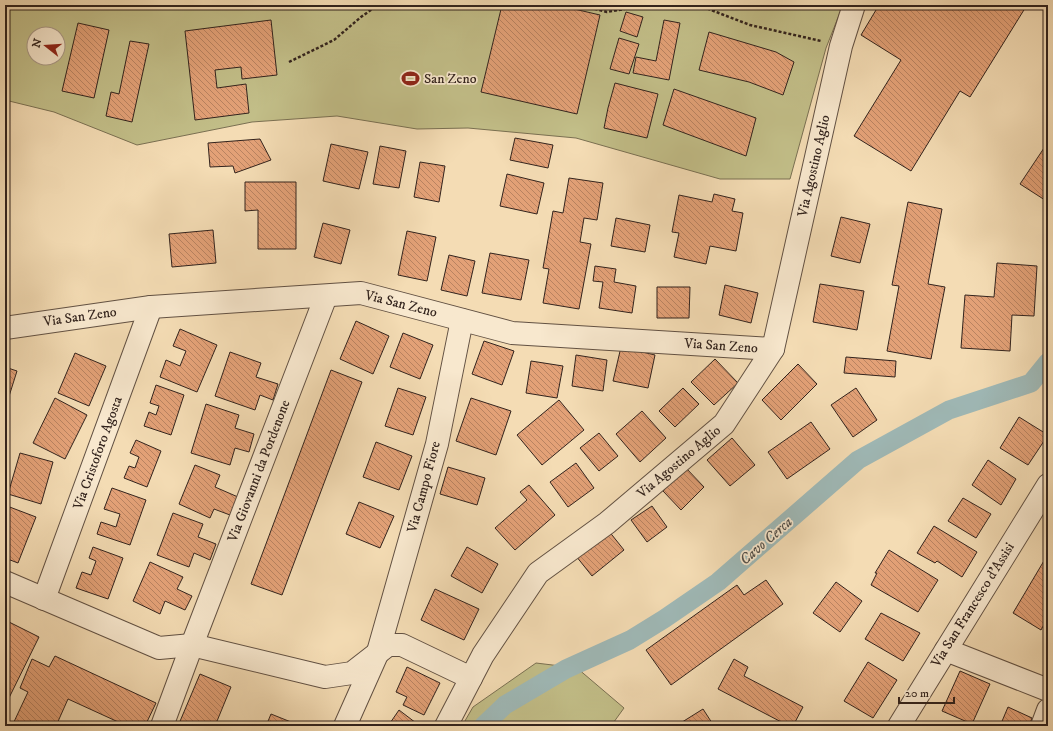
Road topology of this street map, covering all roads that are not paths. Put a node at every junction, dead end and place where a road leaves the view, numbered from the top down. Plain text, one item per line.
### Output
1 (854, 5) edge
2 (326, 296) junction
3 (151, 307) junction
4 (462, 320) junction
5 (5, 328) edge
6 (773, 350) junction
7 (1048, 485) edge
8 (5, 582) edge
9 (44, 599) junction
10 (192, 645) junction
11 (946, 650) junction
12 (378, 652) junction
13 (471, 678) junction
14 (1048, 690) edge
15 (1048, 710) edge
16 (162, 726) edge
17 (345, 726) edge
18 (446, 726) edge
19 (899, 726) edge
20 (1042, 726) edge

1 - 6 street, Via Agostino Aglio
2 - 3 street, Via San Zeno
2 - 4 street, Via San Zeno
2 - 10 street, Via Giovanni da Pordenone
3 - 5 street, Via San Zeno
3 - 9 street, Via Cristoforo Agosta
4 - 6 street, Via San Zeno
4 - 12 street, Via Campo Fiore
6 - 13 street, Via Agostino Aglio
7 - 11 street, Via San Francesco d'Assisi
8 - 9 street
9 - 10 street
10 - 12 street
10 - 16 street, Via Giovanni da Pordenone
11 - 14 street
11 - 19 street, Via San Francesco d'Assisi
12 - 13 street
12 - 17 street, Via Campo Fiore
13 - 18 street, Via Agostino Aglio
15 - 20 street

